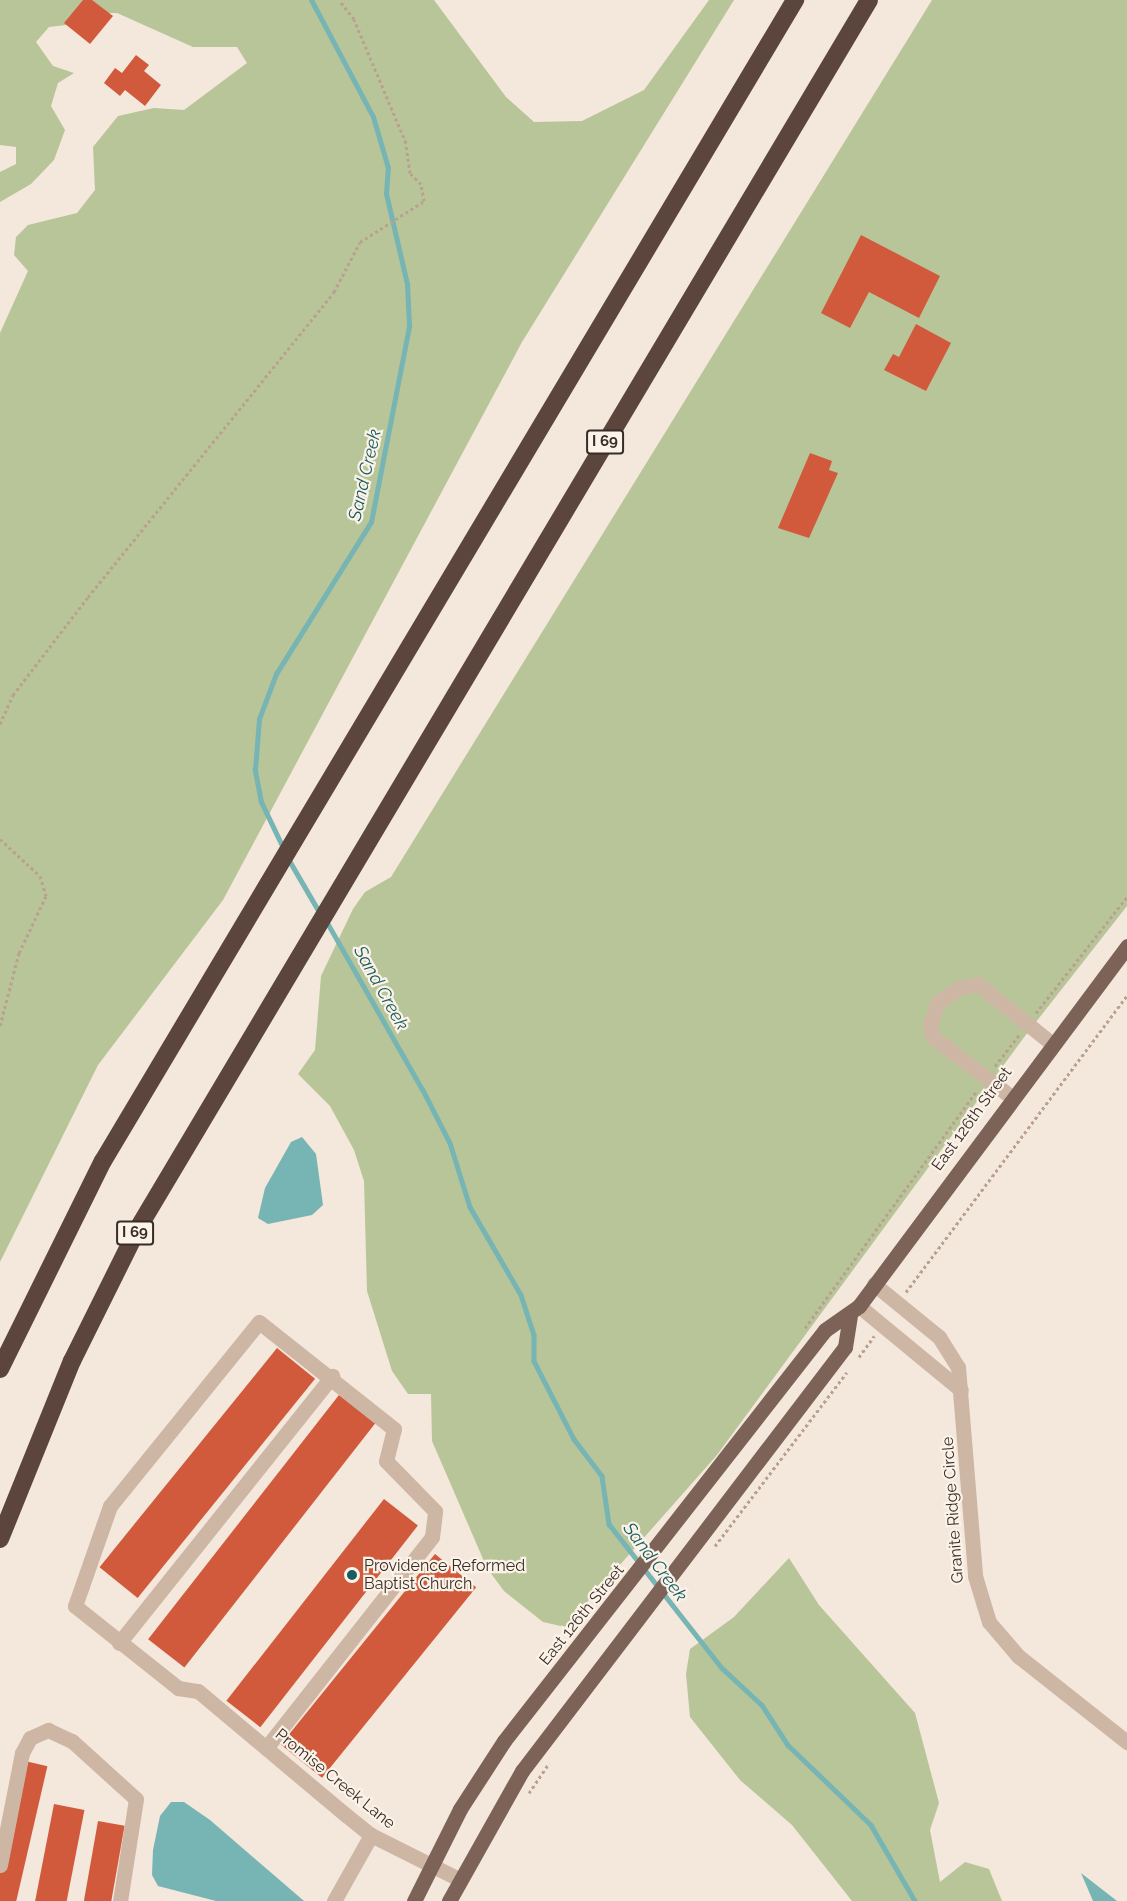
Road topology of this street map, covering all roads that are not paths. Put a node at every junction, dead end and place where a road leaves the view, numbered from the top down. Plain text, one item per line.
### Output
1 (795, 0) edge
2 (869, 0) edge
3 (1127, 946) edge
4 (1052, 1043) junction
5 (1010, 1096) junction
6 (874, 1284) junction
7 (854, 1311) junction
8 (0, 1369) edge
9 (332, 1376) junction
10 (961, 1390) junction
11 (0, 1539) edge
12 (119, 1643) junction
13 (1127, 1742) edge
14 (266, 1748) junction
15 (371, 1835) junction
16 (0, 1865) edge
17 (430, 1866) junction
18 (459, 1879) junction
19 (120, 1901) edge
20 (334, 1901) edge
21 (414, 1901) edge
22 (449, 1901) edge

1 - 8 highway
2 - 11 highway, I 69
3 - 4 main road, East 126th Street
4 - 5 main road, East 126th Street
4 - 5 street
5 - 6 main road, East 126th Street
6 - 7 main road, East 126th Street
6 - 10 street, Granite Ridge Circle
7 - 10 street
7 - 17 main road, East 126th Street
7 - 18 main road, East 126th Street
9 - 12 street
9 - 12 street
9 - 14 street
10 - 13 street, Granite Ridge Circle
12 - 14 street, Promise Creek Lane
14 - 15 street, Promise Creek Lane
15 - 17 street, Promise Creek Lane
15 - 20 street
16 - 19 street
17 - 18 street, Promise Creek Lane
17 - 21 main road, East 126th Street
18 - 22 main road, East 126th Street

